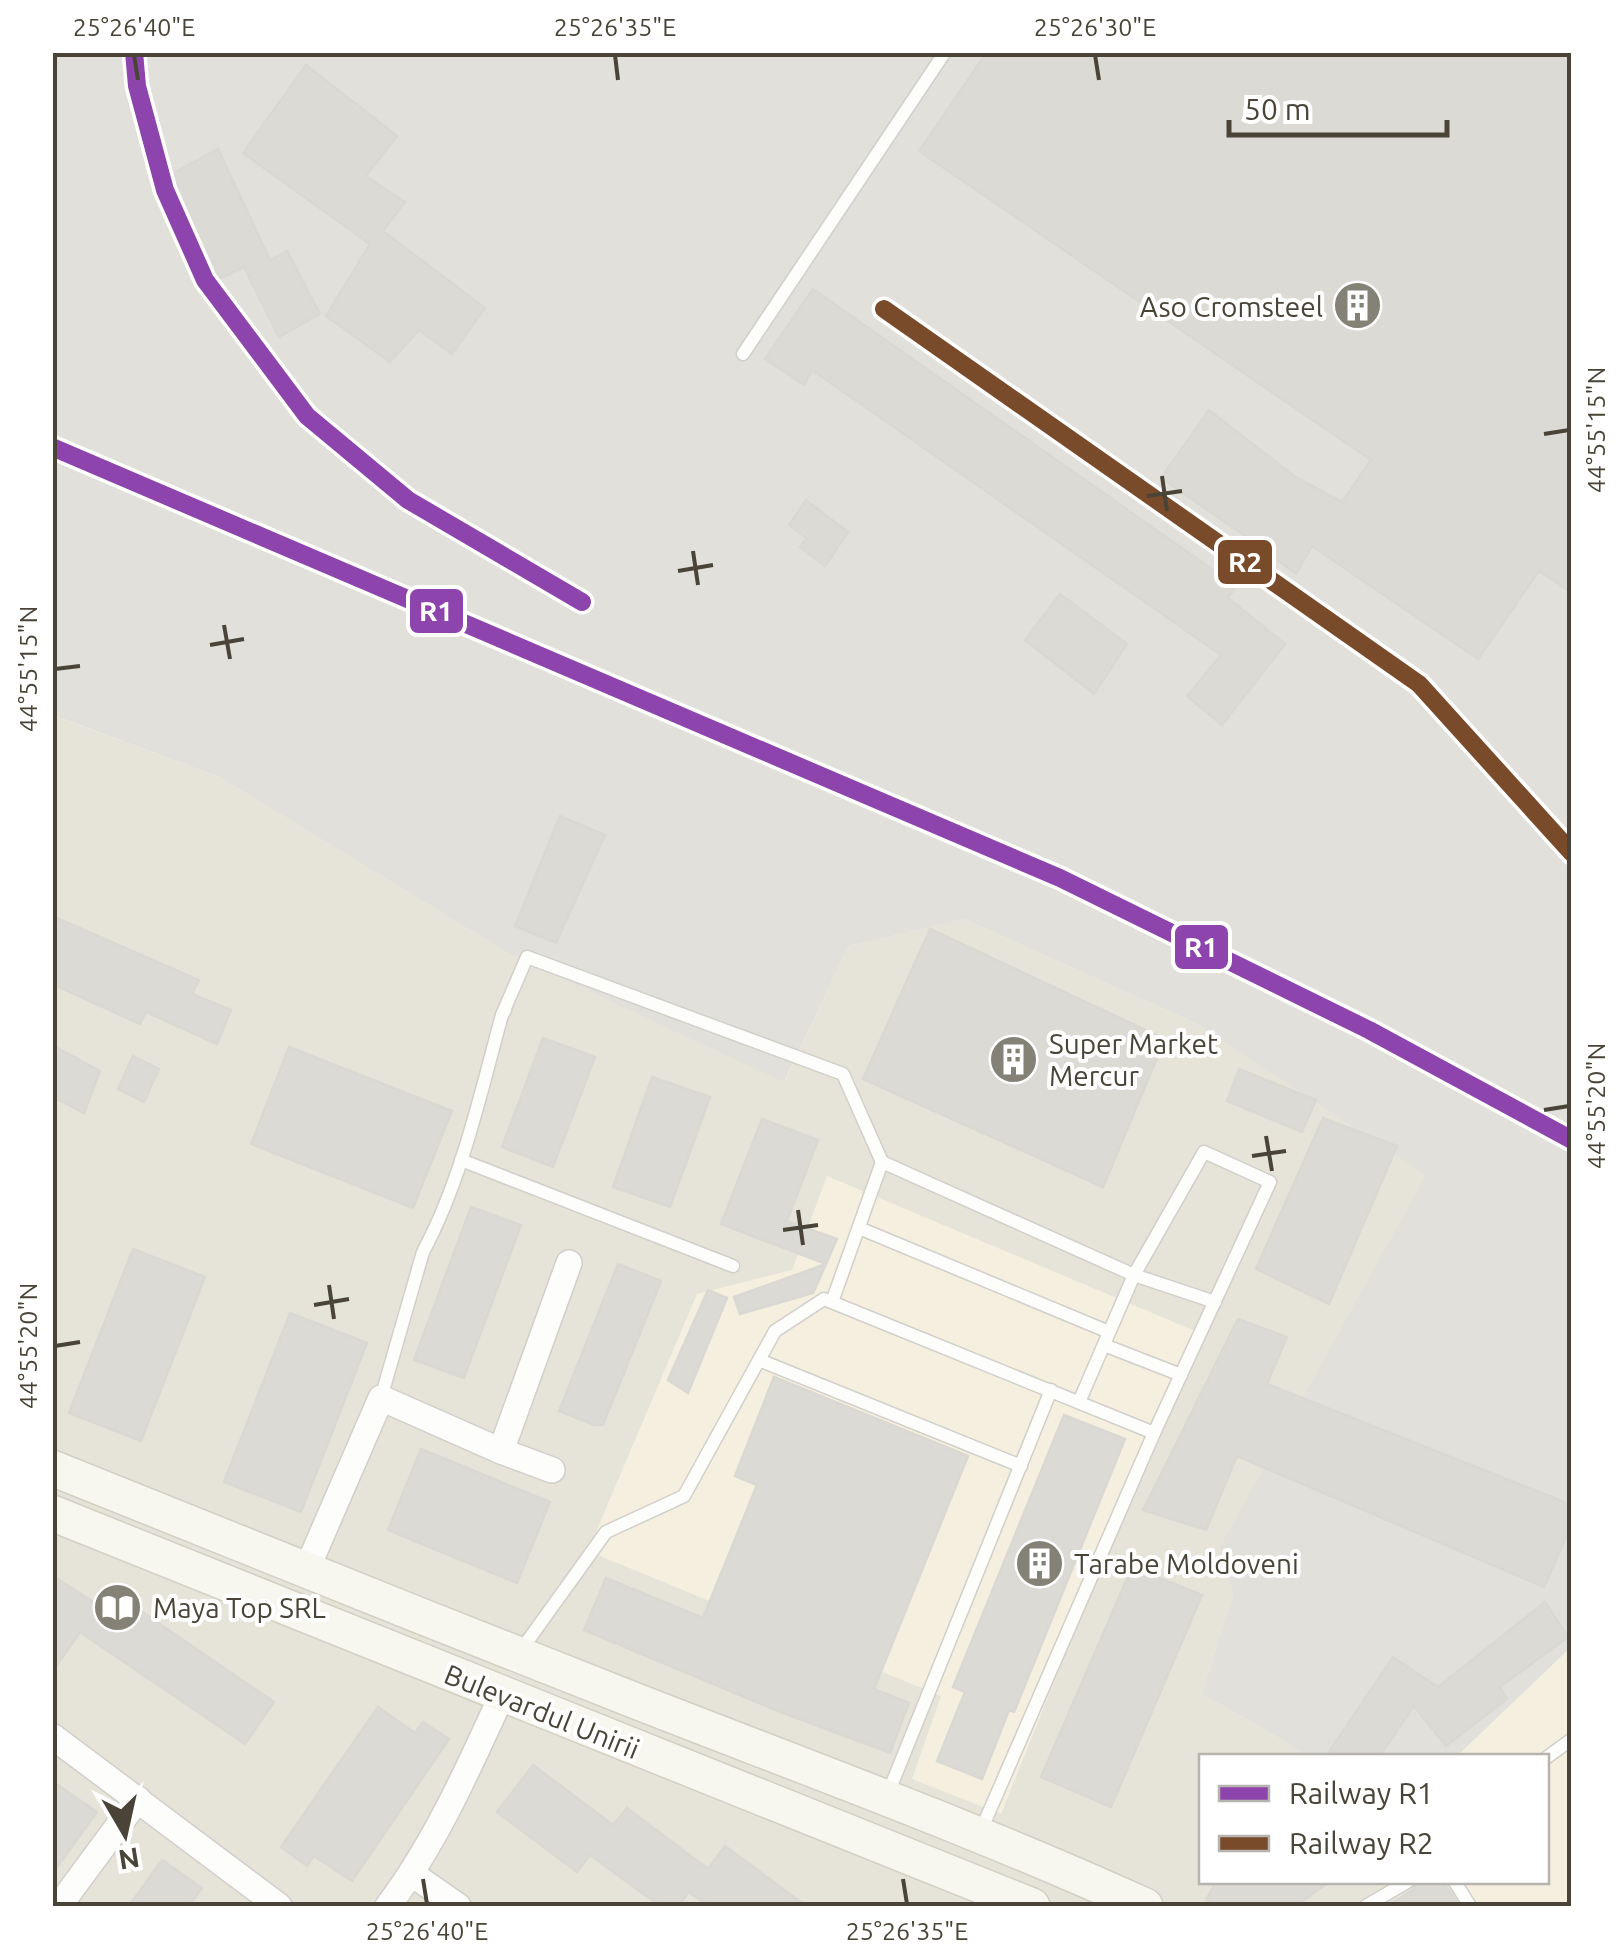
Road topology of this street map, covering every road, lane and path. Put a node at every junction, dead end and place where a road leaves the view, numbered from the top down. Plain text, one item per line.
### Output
1 (944, 52) edge
2 (743, 354) dead end
3 (522, 982) dead end
4 (502, 1015) junction
5 (461, 1160) junction
6 (882, 1162) junction
7 (858, 1228) junction
8 (570, 1263) dead end
9 (733, 1266) dead end
10 (1134, 1275) junction
11 (832, 1302) junction
12 (1214, 1302) junction
13 (1106, 1338) junction
14 (760, 1360) junction
15 (1181, 1375) junction
16 (1051, 1390) junction
17 (381, 1398) junction
18 (1079, 1402) junction
19 (1154, 1433) junction
20 (501, 1451) junction
21 (1021, 1466) junction
22 (52, 1468) edge
23 (552, 1470) dead end
24 (52, 1514) edge
25 (306, 1571) junction
26 (289, 1610) junction
27 (518, 1655) junction
28 (502, 1695) junction
29 (52, 1736) edge
30 (1572, 1739) edge
31 (1549, 1756) edge
32 (886, 1798) junction
33 (138, 1800) junction
34 (979, 1835) junction
35 (412, 1874) junction
36 (964, 1878) junction
37 (1392, 1884) edge
38 (1405, 1884) edge
39 (1456, 1884) edge
40 (1104, 1898) edge
41 (58, 1906) edge
42 (280, 1906) edge
43 (388, 1906) edge
44 (458, 1906) edge
45 (1032, 1906) edge
46 (1145, 1906) edge
47 (1364, 1906) edge
48 (1470, 1906) edge

1 - 2 lane
3 - 4 lane
4 - 5 lane
4 - 6 lane
5 - 9 lane
5 - 17 lane
6 - 7 lane
6 - 10 lane
7 - 11 lane
7 - 13 lane
8 - 20 street
10 - 12 lane
10 - 12 lane
10 - 13 lane
11 - 14 lane
11 - 16 lane
12 - 15 lane
13 - 15 lane
13 - 18 lane
14 - 21 lane
14 - 27 lane
15 - 19 lane
16 - 18 lane
16 - 21 lane
17 - 20 street
17 - 25 street
18 - 19 lane
19 - 34 lane
20 - 23 street
21 - 32 lane
22 - 25 main road, Bulevardul Unirii
24 - 26 main road, Bulevardul Unirii
25 - 26 main road
25 - 27 main road, Bulevardul Unirii
26 - 28 main road, Bulevardul Unirii
27 - 28 main road
27 - 32 main road, Bulevardul Unirii
28 - 35 street
28 - 36 main road, Bulevardul Unirii
29 - 33 street
30 - 31 lane
32 - 34 main road, Bulevardul Unirii
33 - 41 street
33 - 42 street
34 - 36 main road
34 - 40 main road, Bulevardul Unirii
35 - 43 street
35 - 44 street
36 - 45 main road, Bulevardul Unirii
37 - 47 lane
38 - 47 lane
39 - 48 lane
40 - 46 main road, Bulevardul Unirii

